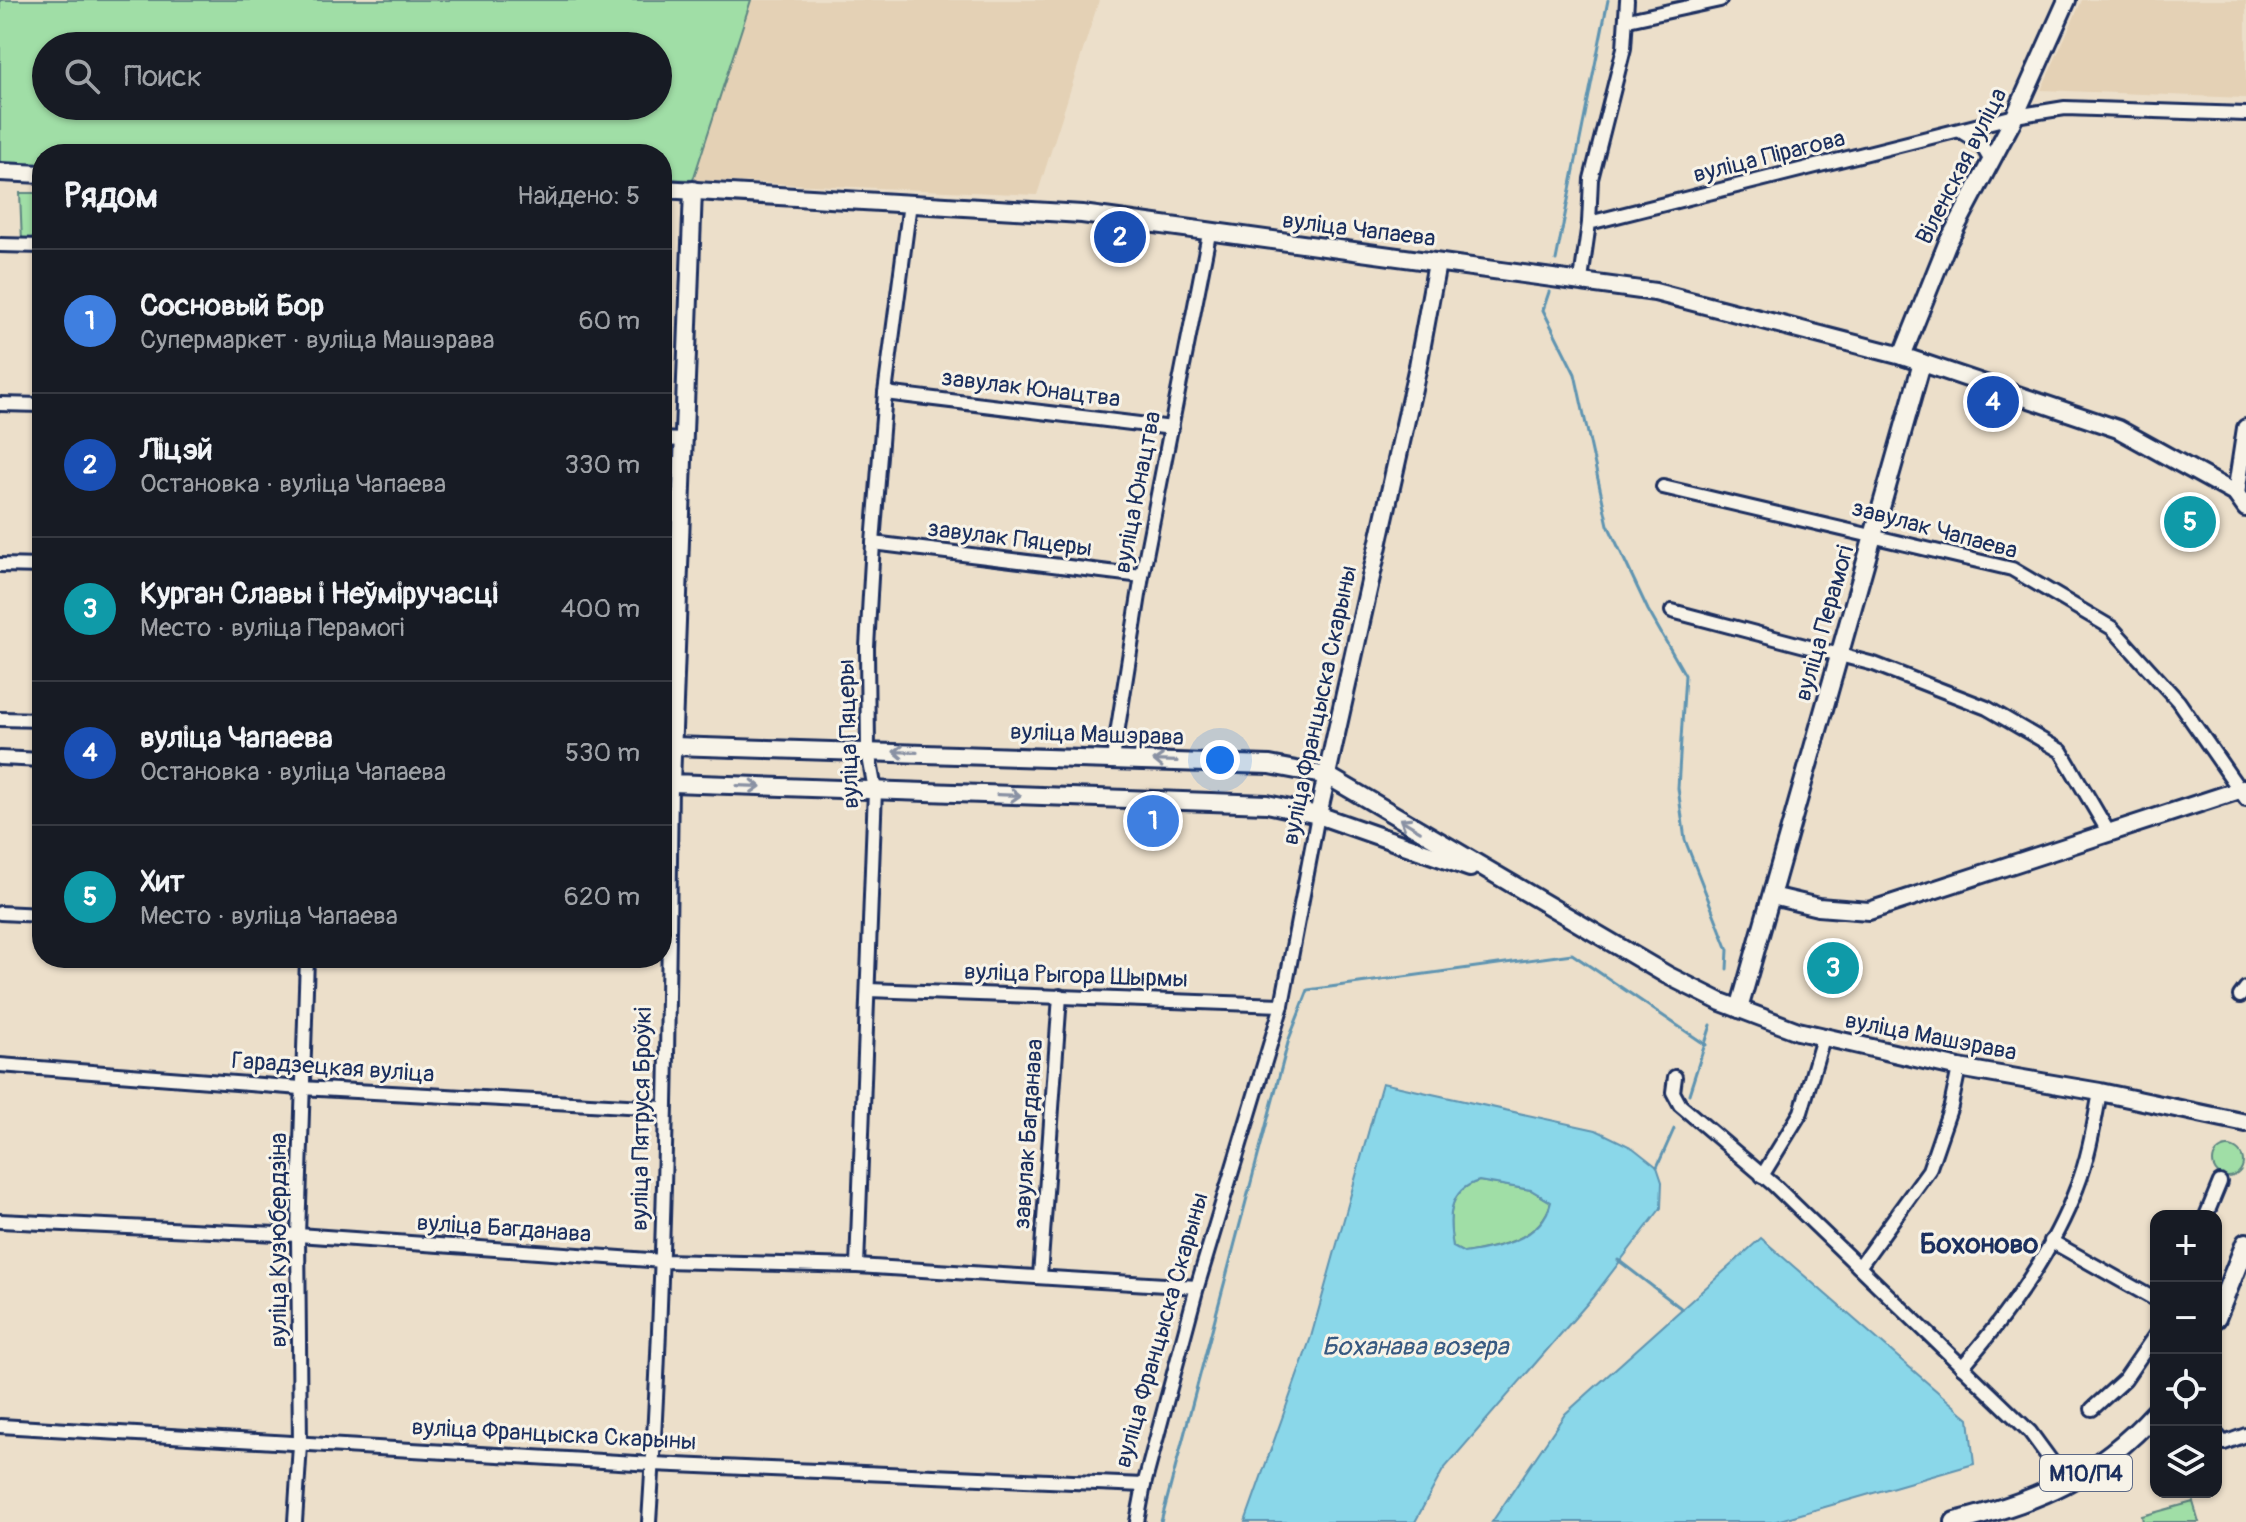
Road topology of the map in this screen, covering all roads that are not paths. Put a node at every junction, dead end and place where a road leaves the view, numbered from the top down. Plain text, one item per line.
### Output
1 (1627, 0) edge
2 (1720, 0) edge
3 (2067, 0) edge
4 (1628, 20) junction
5 (2246, 114) edge
6 (2015, 116) junction
7 (1960, 131) junction
8 (1991, 161) junction
9 (0, 172) edge
10 (32, 174) edge
11 (672, 189) edge
12 (693, 190) junction
13 (910, 203) junction
14 (1589, 223) junction
15 (1209, 234) junction
16 (0, 245) edge
17 (32, 246) edge
18 (1437, 263) junction
19 (1581, 280) junction
20 (1902, 356) junction
21 (1922, 363) junction
22 (885, 393) junction
23 (0, 404) edge
24 (32, 405) edge
25 (1172, 428) junction
26 (2246, 428) edge
27 (672, 439) edge
28 (683, 440) junction
29 (1663, 487) dead end
30 (2243, 500) edge
31 (1874, 535) junction
32 (873, 543) junction
33 (0, 565) edge
34 (32, 566) edge
35 (1142, 576) junction
36 (672, 590) edge
37 (679, 590) junction
38 (1672, 611) dead end
39 (1840, 655) junction
40 (672, 689) edge
41 (0, 719) edge
42 (32, 720) edge
43 (672, 746) edge
44 (868, 751) junction
45 (0, 758) edge
46 (1113, 759) junction
47 (32, 760) edge
48 (1328, 776) junction
49 (672, 783) edge
50 (875, 790) junction
51 (2244, 792) edge
52 (1318, 815) junction
53 (2109, 833) junction
54 (1502, 879) junction
55 (1772, 896) junction
56 (0, 913) edge
57 (32, 915) edge
58 (307, 968) edge
59 (666, 968) edge
60 (868, 990) junction
61 (1060, 996) junction
62 (1282, 1005) junction
63 (1739, 1009) junction
64 (1823, 1038) junction
65 (0, 1065) edge
66 (1959, 1068) junction
67 (1675, 1077) dead end
68 (301, 1088) junction
69 (2100, 1092) junction
70 (663, 1108) junction
71 (2244, 1124) edge
72 (1762, 1176) junction
73 (2220, 1182) dead end
74 (2208, 1210) edge
75 (0, 1221) edge
76 (298, 1235) junction
77 (2051, 1241) junction
78 (2246, 1243) edge
79 (663, 1261) junction
80 (857, 1266) junction
81 (1859, 1267) junction
82 (1040, 1276) junction
83 (1197, 1287) junction
84 (2150, 1297) edge
85 (2222, 1303) edge
86 (2150, 1343) edge
87 (1962, 1367) junction
88 (2092, 1409) dead end
89 (2150, 1417) edge
90 (0, 1426) edge
91 (2246, 1435) edge
92 (2222, 1441) edge
93 (300, 1445) junction
94 (653, 1464) junction
95 (2068, 1484) junction
96 (1144, 1485) junction
97 (295, 1522) edge
98 (649, 1522) edge
99 (1137, 1522) edge
100 (1955, 1522) edge

1 - 4 street
2 - 4 street
3 - 6 street, Віленская вуліца
4 - 14 street
5 - 6 street, вуліца Пірагова
6 - 7 street, вуліца Пірагова
6 - 8 street, Віленская вуліца
7 - 8 street
7 - 14 street, вуліца Пірагова
8 - 20 street, Віленская вуліца
9 - 10 street
11 - 12 street, вуліца Чапаева
12 - 13 street, вуліца Чапаева
12 - 28 street, вуліца Пятруся Броўкі
13 - 15 street, вуліца Чапаева
13 - 22 street, вуліца Пяцеры
14 - 19 street
15 - 18 street, вуліца Чапаева
15 - 25 street, вуліца Юнацтва
16 - 17 street
18 - 19 street, вуліца Чапаева
18 - 48 street, вуліца Францыска Скарыны
19 - 20 street, вуліца Чапаева
20 - 21 street, вуліца Чапаева
21 - 30 street, вуліца Чапаева
21 - 31 street, вуліца Перамогі
22 - 25 street, завулак Юнацтва
22 - 32 street, вуліца Пяцеры
23 - 24 street
25 - 35 street, вуліца Юнацтва
26 - 30 street
27 - 28 street
28 - 37 street, вуліца Пятруся Броўкі
29 - 31 street, завулак Чапаева
31 - 39 street, вуліца Перамогі
31 - 51 street, завулак Чапаева
32 - 35 street, завулак Пяцеры
32 - 44 street, вуліца Пяцеры
33 - 34 street
35 - 46 street, вуліца Юнацтва
36 - 37 street
37 - 40 street, вуліца Пятруся Броўкі
38 - 39 street
39 - 53 street
39 - 55 street, вуліца Перамогі
41 - 42 street
43 - 44 street, вуліца Машэрава
46 -> 44 street, вуліца Машэрава
44 - 50 street, вуліца Пяцеры
45 - 47 street
48 -> 46 street, вуліца Машэрава
48 - 52 street, вуліца Францыска Скарыны
54 -> 48 street, вуліца Машэрава
49 -> 50 street, вуліца Машэрава
50 -> 52 street, вуліца Машэрава
50 - 60 street, вуліца Пяцеры
51 - 53 street
52 - 54 street, вуліца Машэрава
52 - 62 street, вуліца Францыска Скарыны
53 - 55 street
54 - 63 street, вуліца Машэрава
55 - 63 street, вуліца Перамогі
56 - 57 street
58 - 68 street, вуліца Кузюбердзіна
59 - 70 street, вуліца Пятруся Броўкі
60 - 61 street, вуліца Рыгора Шырмы
60 - 80 street, вуліца Пяцеры
61 - 62 street, вуліца Рыгора Шырмы
61 - 82 street, завулак Багданава
62 - 83 street, вуліца Францыска Скарыны
63 - 64 street, вуліца Машэрава
64 - 66 street, вуліца Машэрава
64 - 72 street
65 - 68 street, Гарадзецкая вуліца
66 - 69 street, вуліца Машэрава
66 - 81 street
67 - 72 street
68 - 70 street, Гарадзецкая вуліца
68 - 76 street, вуліца Кузюбердзіна
69 - 71 street, вуліца Машэрава
69 - 77 street
70 - 79 street, вуліца Пятруся Броўкі
72 - 81 street
73 - 74 street
75 - 76 street, вуліца Багданава
76 - 79 street, вуліца Багданава
76 - 93 street, вуліца Кузюбердзіна
77 - 84 street
77 - 87 street
78 - 85 main road
79 - 80 street, вуліца Багданава
79 - 94 street, вуліца Пятруся Броўкі
80 - 82 street, вуліца Багданава
81 - 87 street
82 - 83 street, вуліца Багданава
83 - 96 street, вуліца Францыска Скарыны
86 - 88 street
87 - 95 street
89 - 95 main road, М10/П4
90 - 93 street, вуліца Францыска Скарыны
91 - 92 street
93 - 94 street, вуліца Францыска Скарыны
93 - 97 street, вуліца Кузюбердзіна
94 - 96 street, вуліца Францыска Скарыны
94 - 98 street, вуліца Пятруся Броўкі
95 - 100 main road, М10/П4
96 - 99 street

